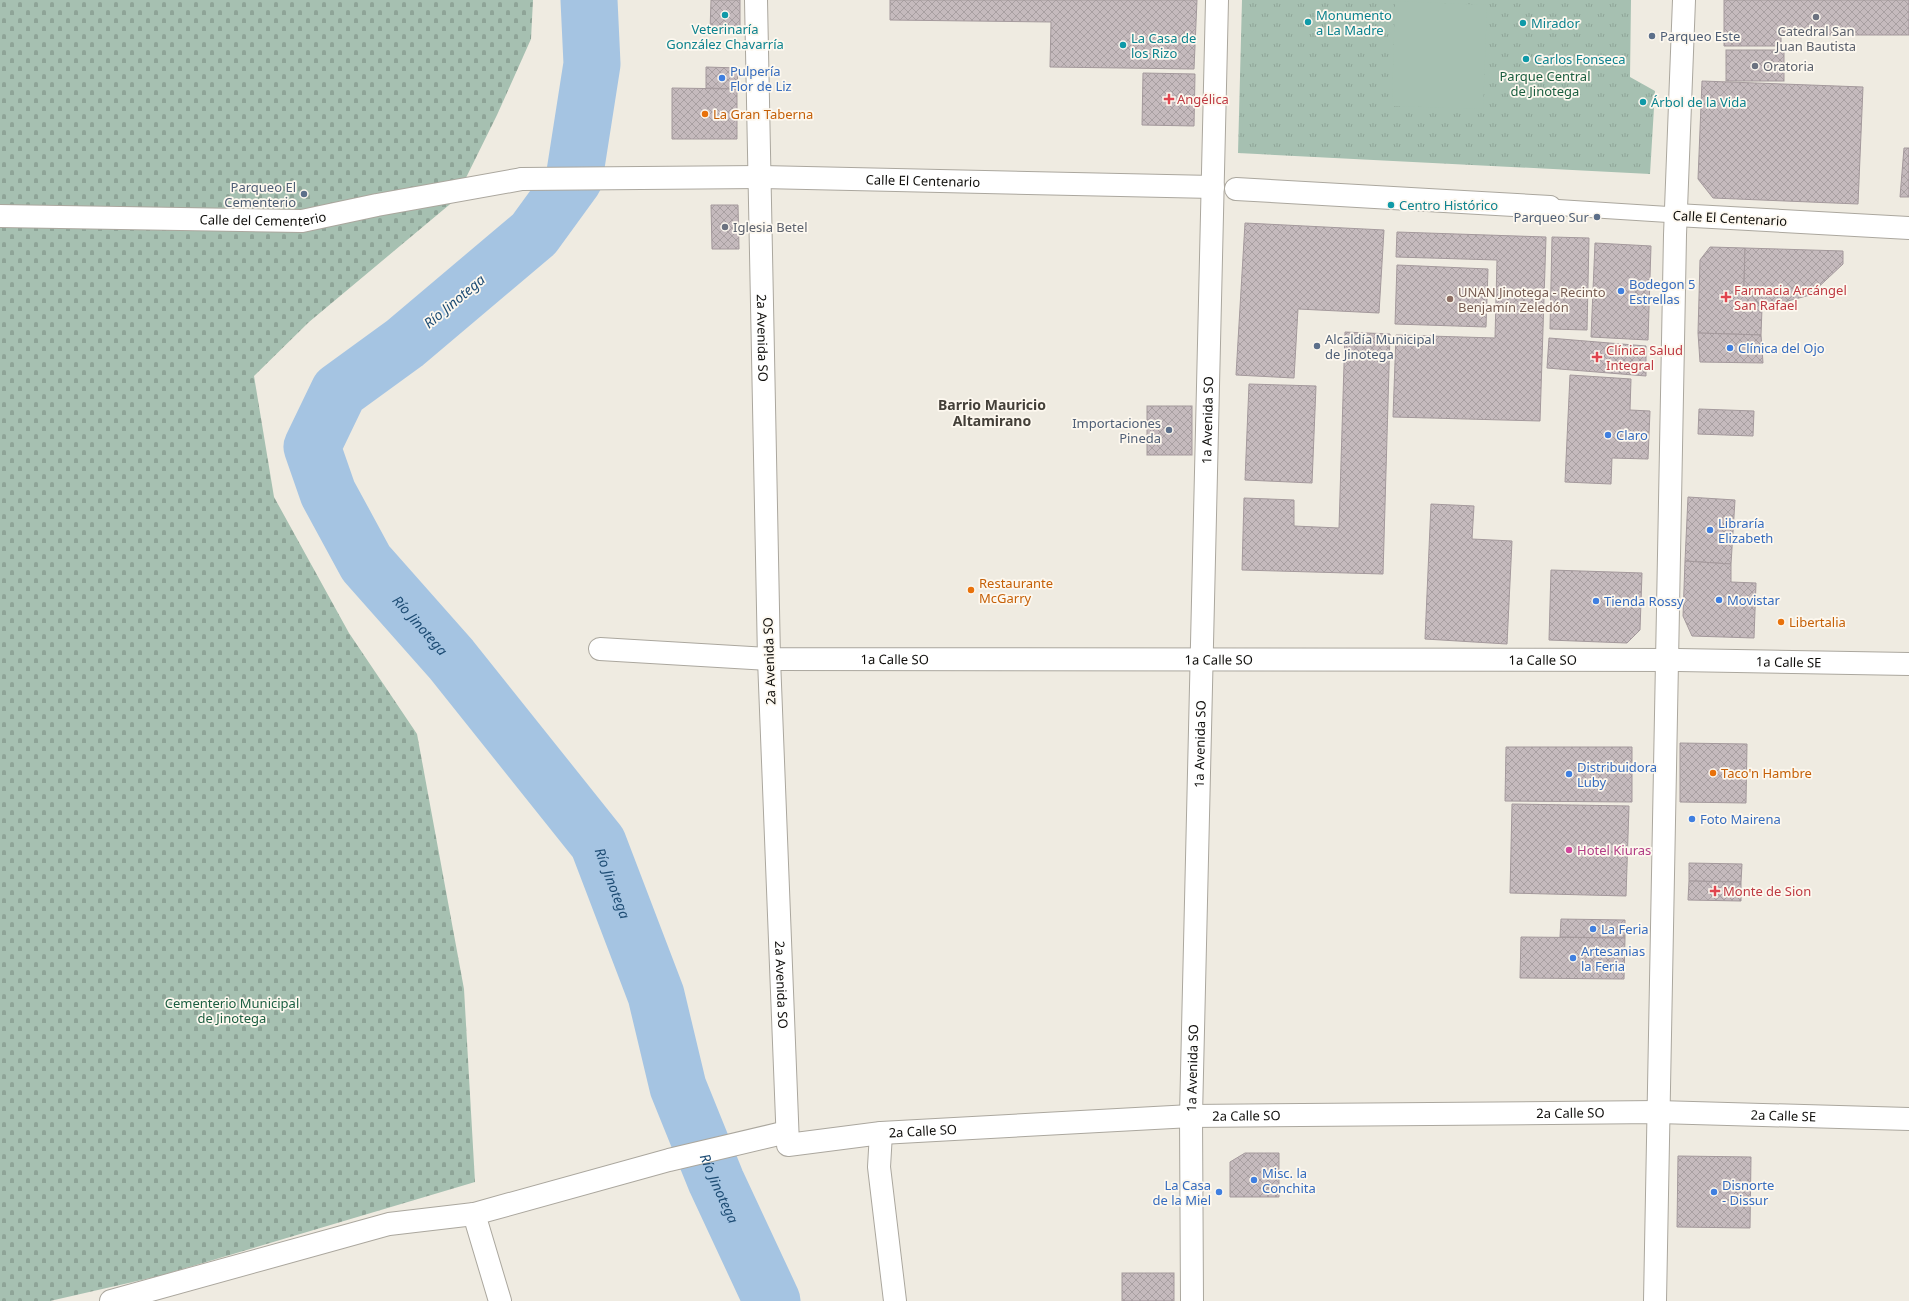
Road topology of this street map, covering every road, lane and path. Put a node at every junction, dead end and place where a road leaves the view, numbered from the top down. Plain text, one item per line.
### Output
1 (756, 0) edge
2 (1217, 0) edge
3 (1684, 0) edge
4 (760, 177) junction
5 (633, 179) joint
6 (1213, 187) junction
7 (1236, 189) joint
8 (1550, 208) joint
9 (1676, 215) junction
10 (0, 216) edge
11 (1909, 228) edge
12 (600, 649) dead end
13 (768, 659) junction
14 (1202, 660) junction
15 (1668, 660) junction
16 (1909, 664) edge
17 (1658, 1112) junction
18 (1191, 1116) junction
19 (1909, 1119) edge
20 (880, 1133) junction
21 (788, 1138) junction
22 (474, 1214) junction
23 (113, 1301) edge
24 (500, 1301) edge
25 (895, 1301) edge
26 (1192, 1301) edge
27 (1655, 1301) edge

1 - 4 street, 2a Avenida SO
2 - 6 street, 1a Avenida SO
3 - 9 street
4 - 5 street, Calle El Centenario
4 - 6 street, Calle El Centenario
4 - 13 street, 2a Avenida SO
5 - 10 street, Calle del Cementerio
6 - 7 lane
6 - 14 street, 1a Avenida SO
7 - 8 street
8 - 9 lane, Calle El Centenario
9 - 11 street, Calle El Centenario
9 - 15 street
12 - 13 street, 1a Calle SO
13 - 14 street, 1a Calle SO
13 - 21 street, 2a Avenida SO
14 - 15 street, 1a Calle SO
14 - 18 street, 1a Avenida SO
15 - 16 street, 1a Calle SE
15 - 17 street
17 - 18 street, 2a Calle SO
17 - 19 street, 2a Calle SE
17 - 27 street
18 - 20 street, 2a Calle SO
18 - 26 street, 1a Avenida SO
20 - 21 street, 2a Calle SO
20 - 25 street
21 - 22 street, 2a Calle SO
22 - 23 street, 2a Calle SO
22 - 24 street

